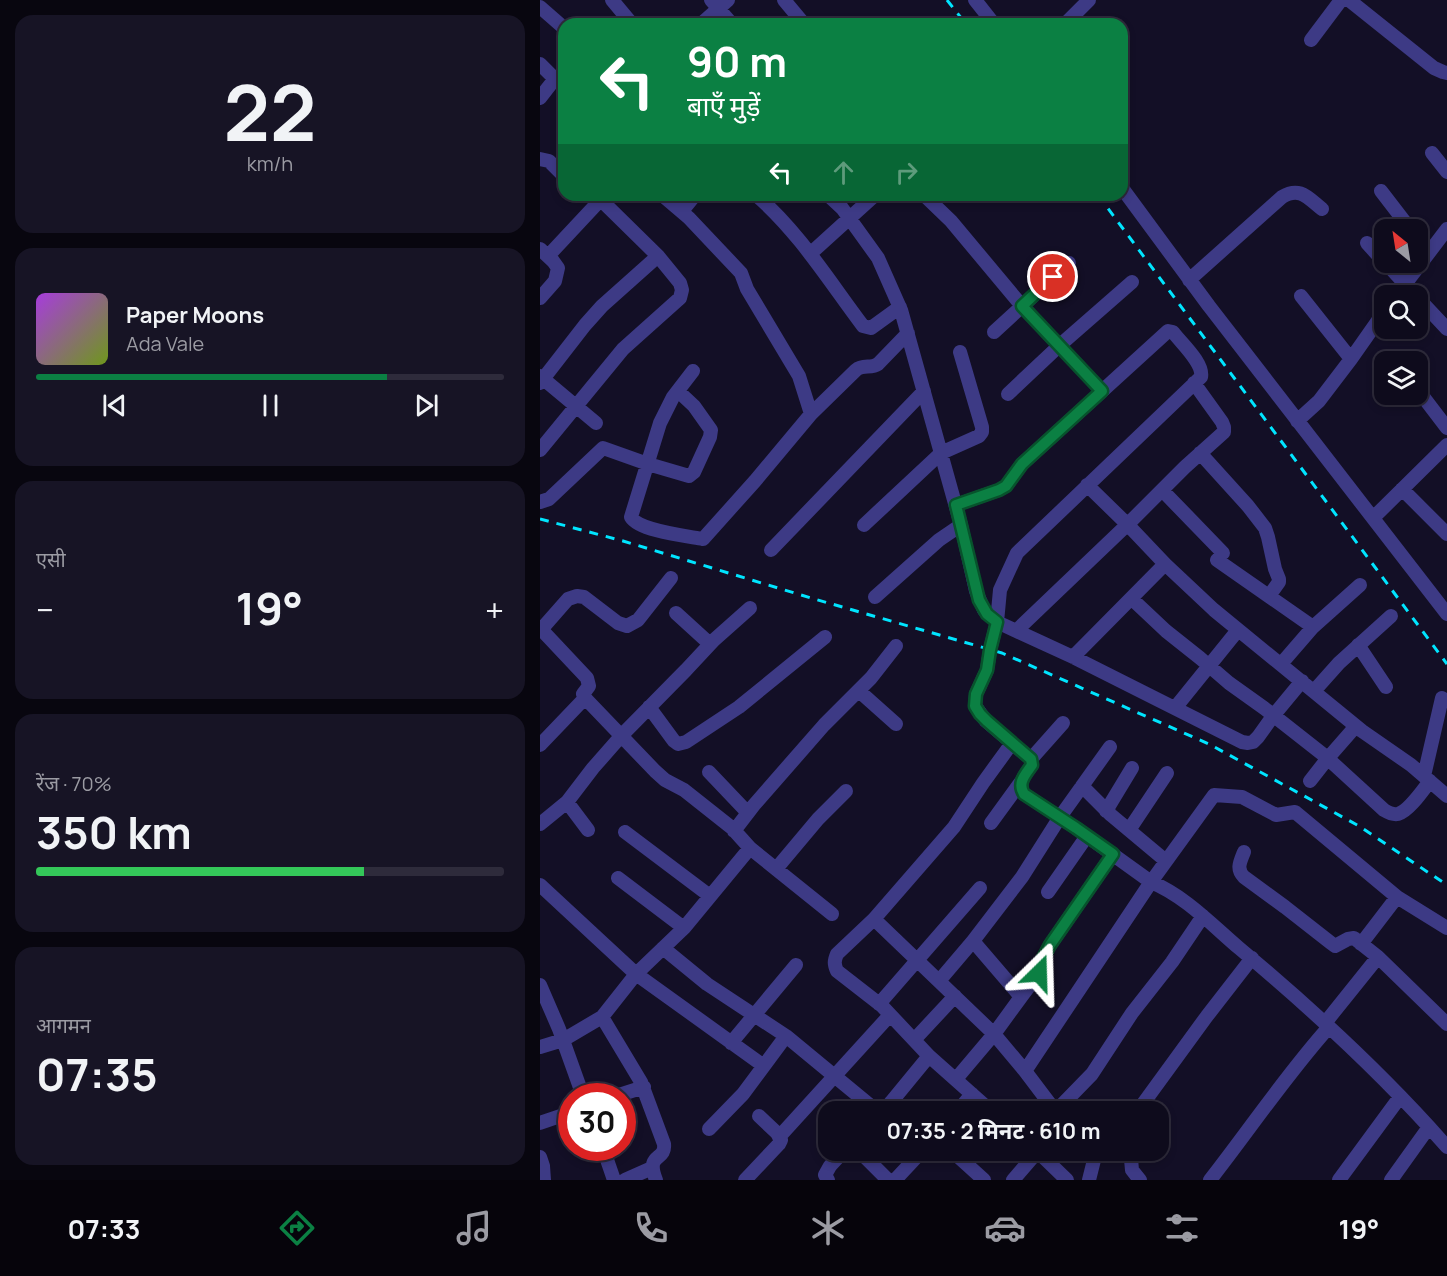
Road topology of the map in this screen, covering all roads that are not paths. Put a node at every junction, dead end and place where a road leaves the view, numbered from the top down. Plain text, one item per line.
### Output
1 (612, 0) edge
2 (625, 0) edge
3 (784, 0) edge
4 (975, 0) edge
5 (1089, 0) edge
6 (1341, 0) edge
7 (1349, 0) edge
8 (719, 3) edge
9 (540, 7) edge
10 (627, 18) edge
11 (629, 18) edge
12 (706, 18) edge
13 (728, 18) edge
14 (799, 18) edge
15 (989, 18) edge
16 (1071, 18) edge
17 (558, 23) edge
18 (1311, 40) dead end
19 (540, 64) edge
20 (1447, 73) edge
21 (540, 98) edge
22 (1432, 153) dead end
23 (540, 159) edge
24 (558, 170) edge
25 (1447, 172) edge
26 (1381, 191) dead end
27 (1128, 196) edge
28 (600, 201) edge
29 (606, 201) edge
30 (670, 201) edge
31 (690, 201) edge
32 (763, 201) edge
33 (834, 201) edge
34 (869, 201) edge
35 (930, 201) edge
36 (1322, 209) dead end
37 (682, 211) junction
38 (850, 219) junction
39 (1403, 219) edge
40 (1447, 229) edge
41 (1366, 243) dead end
42 (1374, 251) edge
43 (544, 252) edge
44 (1429, 252) joint
45 (810, 254) junction
46 (658, 256) junction
47 (1069, 263) dead end
48 (1395, 273) edge
49 (1189, 280) junction
50 (1132, 282) dead end
51 (1405, 283) joint
52 (1301, 296) dead end
53 (540, 298) edge
54 (1022, 306) junction
55 (900, 308) junction
56 (1428, 309) edge
57 (1374, 326) edge
58 (1447, 329) edge
59 (994, 332) dead end
60 (908, 333) junction
61 (1060, 345) junction
62 (960, 352) dead end
63 (1351, 359) junction
64 (693, 371) dead end
65 (541, 379) edge
66 (1194, 384) junction
67 (678, 391) junction
68 (924, 391) junction
69 (1102, 391) junction
70 (1008, 394) dead end
71 (1428, 403) edge
72 (575, 405) junction
73 (812, 414) junction
74 (1297, 421) junction
75 (596, 423) dead end
76 (1447, 428) edge
77 (540, 450) edge
78 (1445, 452) edge
79 (941, 453) junction
80 (1200, 453) junction
81 (648, 464) junction
82 (1088, 486) junction
83 (1402, 489) junction
84 (1162, 490) junction
85 (540, 502) edge
86 (956, 505) junction
87 (1373, 518) junction
88 (1128, 524) junction
89 (864, 525) dead end
90 (961, 525) junction
91 (1447, 534) edge
92 (771, 550) dead end
93 (1165, 564) junction
94 (670, 578) dead end
95 (1360, 585) dead end
96 (1269, 596) junction
97 (875, 597) dead end
98 (1132, 599) junction
99 (750, 608) dead end
100 (676, 613) dead end
101 (1447, 614) edge
102 (1391, 616) dead end
103 (997, 622) junction
104 (1313, 627) junction
105 (541, 630) edge
106 (1238, 630) junction
107 (1016, 631) junction
108 (825, 637) dead end
109 (710, 644) junction
110 (1358, 645) junction
111 (896, 646) dead end
112 (1073, 657) junction
113 (1281, 664) junction
114 (1209, 665) junction
115 (1302, 681) junction
116 (1386, 687) dead end
117 (859, 691) junction
118 (1314, 691) junction
119 (585, 698) junction
120 (1442, 698) dead end
121 (649, 707) junction
122 (1174, 708) junction
123 (1273, 716) junction
124 (1063, 723) dead end
125 (896, 724) dead end
126 (1356, 726) junction
127 (622, 735) junction
128 (1012, 743) junction
129 (540, 745) edge
130 (1110, 747) dead end
131 (1328, 758) junction
132 (1031, 759) junction
133 (1132, 768) dead end
134 (709, 772) dead end
135 (1167, 773) dead end
136 (1427, 779) junction
137 (1310, 781) dead end
138 (1020, 783) junction
139 (1082, 786) junction
140 (846, 790) dead end
141 (1447, 795) edge
142 (567, 802) junction
143 (1106, 811) junction
144 (748, 813) junction
145 (1060, 817) junction
146 (991, 823) dead end
147 (540, 825) edge
148 (588, 830) dead end
149 (1129, 830) junction
150 (734, 831) junction
151 (625, 832) dead end
152 (1087, 836) junction
153 (750, 848) junction
154 (1244, 852) dead end
155 (1113, 854) junction
156 (1166, 861) junction
157 (776, 869) junction
158 (618, 878) dead end
159 (1151, 882) junction
160 (540, 885) edge
161 (980, 888) dead end
162 (1048, 892) dead end
163 (710, 896) junction
164 (1397, 897) junction
165 (832, 914) dead end
166 (1203, 916) junction
167 (874, 919) junction
168 (684, 928) junction
169 (1447, 928) edge
170 (973, 941) junction
171 (1360, 944) junction
172 (663, 948) junction
173 (1378, 957) junction
174 (1252, 958) junction
175 (918, 960) junction
176 (795, 965) dead end
177 (636, 974) junction
178 (939, 981) junction
179 (540, 985) edge
180 (955, 996) junction
181 (1021, 997) junction
182 (879, 1004) junction
183 (754, 1014) junction
184 (890, 1015) junction
185 (602, 1017) junction
186 (1447, 1024) edge
187 (1327, 1025) junction
188 (994, 1034) junction
189 (786, 1036) junction
190 (563, 1040) junction
191 (914, 1040) junction
192 (731, 1042) junction
193 (540, 1047) edge
194 (929, 1056) junction
195 (764, 1066) junction
196 (1025, 1071) junction
197 (834, 1076) junction
198 (956, 1079) junction
199 (579, 1083) edge
200 (644, 1087) junction
201 (636, 1090) edge
202 (972, 1094) junction
203 (1400, 1097) junction
204 (873, 1101) edge
205 (890, 1101) edge
206 (966, 1101) edge
207 (980, 1101) edge
208 (1048, 1101) edge
209 (1066, 1101) edge
210 (1145, 1101) edge
211 (759, 1116) dead end
212 (558, 1117) edge
213 (540, 1123) edge
214 (1429, 1126) junction
215 (709, 1129) dead end
216 (779, 1137) junction
217 (1447, 1147) edge
218 (540, 1157) edge
219 (607, 1161) edge
220 (835, 1161) edge
221 (869, 1161) edge
222 (913, 1161) edge
223 (963, 1161) edge
224 (1029, 1161) edge
225 (1048, 1161) edge
226 (1094, 1161) edge
227 (1131, 1161) edge
228 (654, 1174) edge
229 (544, 1180) edge
230 (614, 1180) edge
231 (625, 1180) edge
232 (745, 1180) edge
233 (828, 1180) edge
234 (888, 1180) edge
235 (895, 1180) edge
236 (984, 1180) edge
237 (1013, 1180) edge
238 (1066, 1180) edge
239 (1089, 1180) edge
240 (1140, 1180) edge
241 (1210, 1180) edge
242 (1339, 1180) edge
243 (1391, 1180) edge

1 - 10 street
2 - 11 street
3 - 14 street
4 - 15 street
5 - 16 street
6 - 18 street
7 - 20 street
8 - 12 street
8 - 13 street
9 - 17 street
19 - 21 street
22 - 25 street
23 - 24 street
26 - 39 street
27 - 49 street
28 - 43 street
29 - 46 street
30 - 37 street
31 - 37 street
32 - 45 street
33 - 38 street
34 - 38 street
35 - 54 street
36 - 49 street
37 - 73 street
38 - 45 street
38 - 55 street
40 - 44 street
41 - 42 street
43 - 53 street
44 - 51 street
45 - 55 street
46 - 65 street
46 - 72 street
47 - 54 street
48 - 51 street
49 - 74 street
50 - 61 street
52 - 63 street
54 - 59 street
54 - 61 street
55 - 60 street
56 - 58 street
57 - 63 street
60 - 68 street
60 - 73 street
61 - 69 street
61 - 70 street
62 - 79 street
63 - 74 street
64 - 67 street
65 - 72 street
66 - 69 street
66 - 80 street
66 - 82 street
67 - 81 street
67 - 81 street
68 - 79 street
68 - 92 street
69 - 86 street
71 - 76 street
72 - 75 street
72 - 77 street
73 - 81 street
74 - 87 street
78 - 83 street
79 - 86 street
79 - 89 street
80 - 84 street
80 - 96 street
81 - 85 street
82 - 88 street
82 - 103 street
83 - 87 street
83 - 91 street
84 - 88 street
84 - 96 street
86 - 90 street
87 - 101 street
88 - 93 street
88 - 107 street
90 - 97 street
90 - 103 street
93 - 98 street
93 - 106 street
94 - 105 street
95 - 104 street
96 - 104 street
98 - 112 street
98 - 114 street
99 - 109 street
100 - 109 street
102 - 110 street
103 - 107 street
103 - 128 street
104 - 113 street
105 - 119 street
106 - 113 street
106 - 114 street
107 - 112 street
108 - 121 street
109 - 121 street
110 - 116 street
110 - 118 street
111 - 117 street
112 - 122 street
113 - 115 street
114 - 122 street
114 - 123 street
115 - 118 street
115 - 123 street
117 - 125 street
117 - 144 street
118 - 126 street
119 - 127 street
119 - 129 street
120 - 136 street
121 - 127 street
122 - 123 street
123 - 131 street
124 - 132 street
126 - 131 street
126 - 136 street
127 - 142 street
127 - 150 street
128 - 132 street
128 - 167 street
130 - 139 street
131 - 136 street
131 - 137 street
132 - 138 street
133 - 143 street
134 - 144 street
135 - 149 street
136 - 141 street
138 - 145 street
138 - 146 street
139 - 143 street
139 - 145 street
140 - 157 street
142 - 147 street
142 - 148 street
143 - 149 street
144 - 150 street
145 - 152 street
145 - 170 street
149 - 156 street
150 - 153 street
151 - 163 street
152 - 155 street
152 - 162 street
153 - 157 street
153 - 163 street
154 - 171 street
155 - 159 street
155 - 181 street
156 - 159 street
156 - 164 street
157 - 165 street
158 - 168 street
159 - 166 street
159 - 196 street
160 - 177 street
161 - 175 street
163 - 168 street
164 - 169 street
164 - 171 street
166 - 174 street
166 - 209 street
167 - 175 street
167 - 182 street
168 - 172 street
170 - 178 street
170 - 181 street
171 - 173 street
172 - 177 street
172 - 183 street
173 - 186 street
173 - 187 street
174 - 187 street
174 - 210 street
175 - 178 street
175 - 182 street
176 - 183 street
177 - 185 street
177 - 192 street
178 - 180 street
179 - 190 street
180 - 188 street
180 - 191 street
181 - 188 street
182 - 184 street
183 - 189 street
183 - 192 street
184 - 191 street
184 - 197 street
185 - 190 street
185 - 200 street
187 - 203 street
187 - 241 street
188 - 196 street
188 - 198 street
189 - 195 street
189 - 197 street
190 - 193 street
190 - 199 street
191 - 194 street
192 - 195 street
194 - 198 street
194 - 205 street
195 - 215 street
196 - 208 street
197 - 204 street
197 - 216 street
198 - 202 street
200 - 201 street
200 - 228 street
202 - 206 street
202 - 207 street
203 - 214 street
203 - 242 street
211 - 216 street
212 - 213 street
214 - 217 street
214 - 243 street
216 - 232 street
218 - 229 street
219 - 230 street
220 - 233 street
221 - 234 street
222 - 235 street
223 - 236 street
224 - 237 street
225 - 238 street
226 - 239 street
227 - 240 street
228 - 231 street

